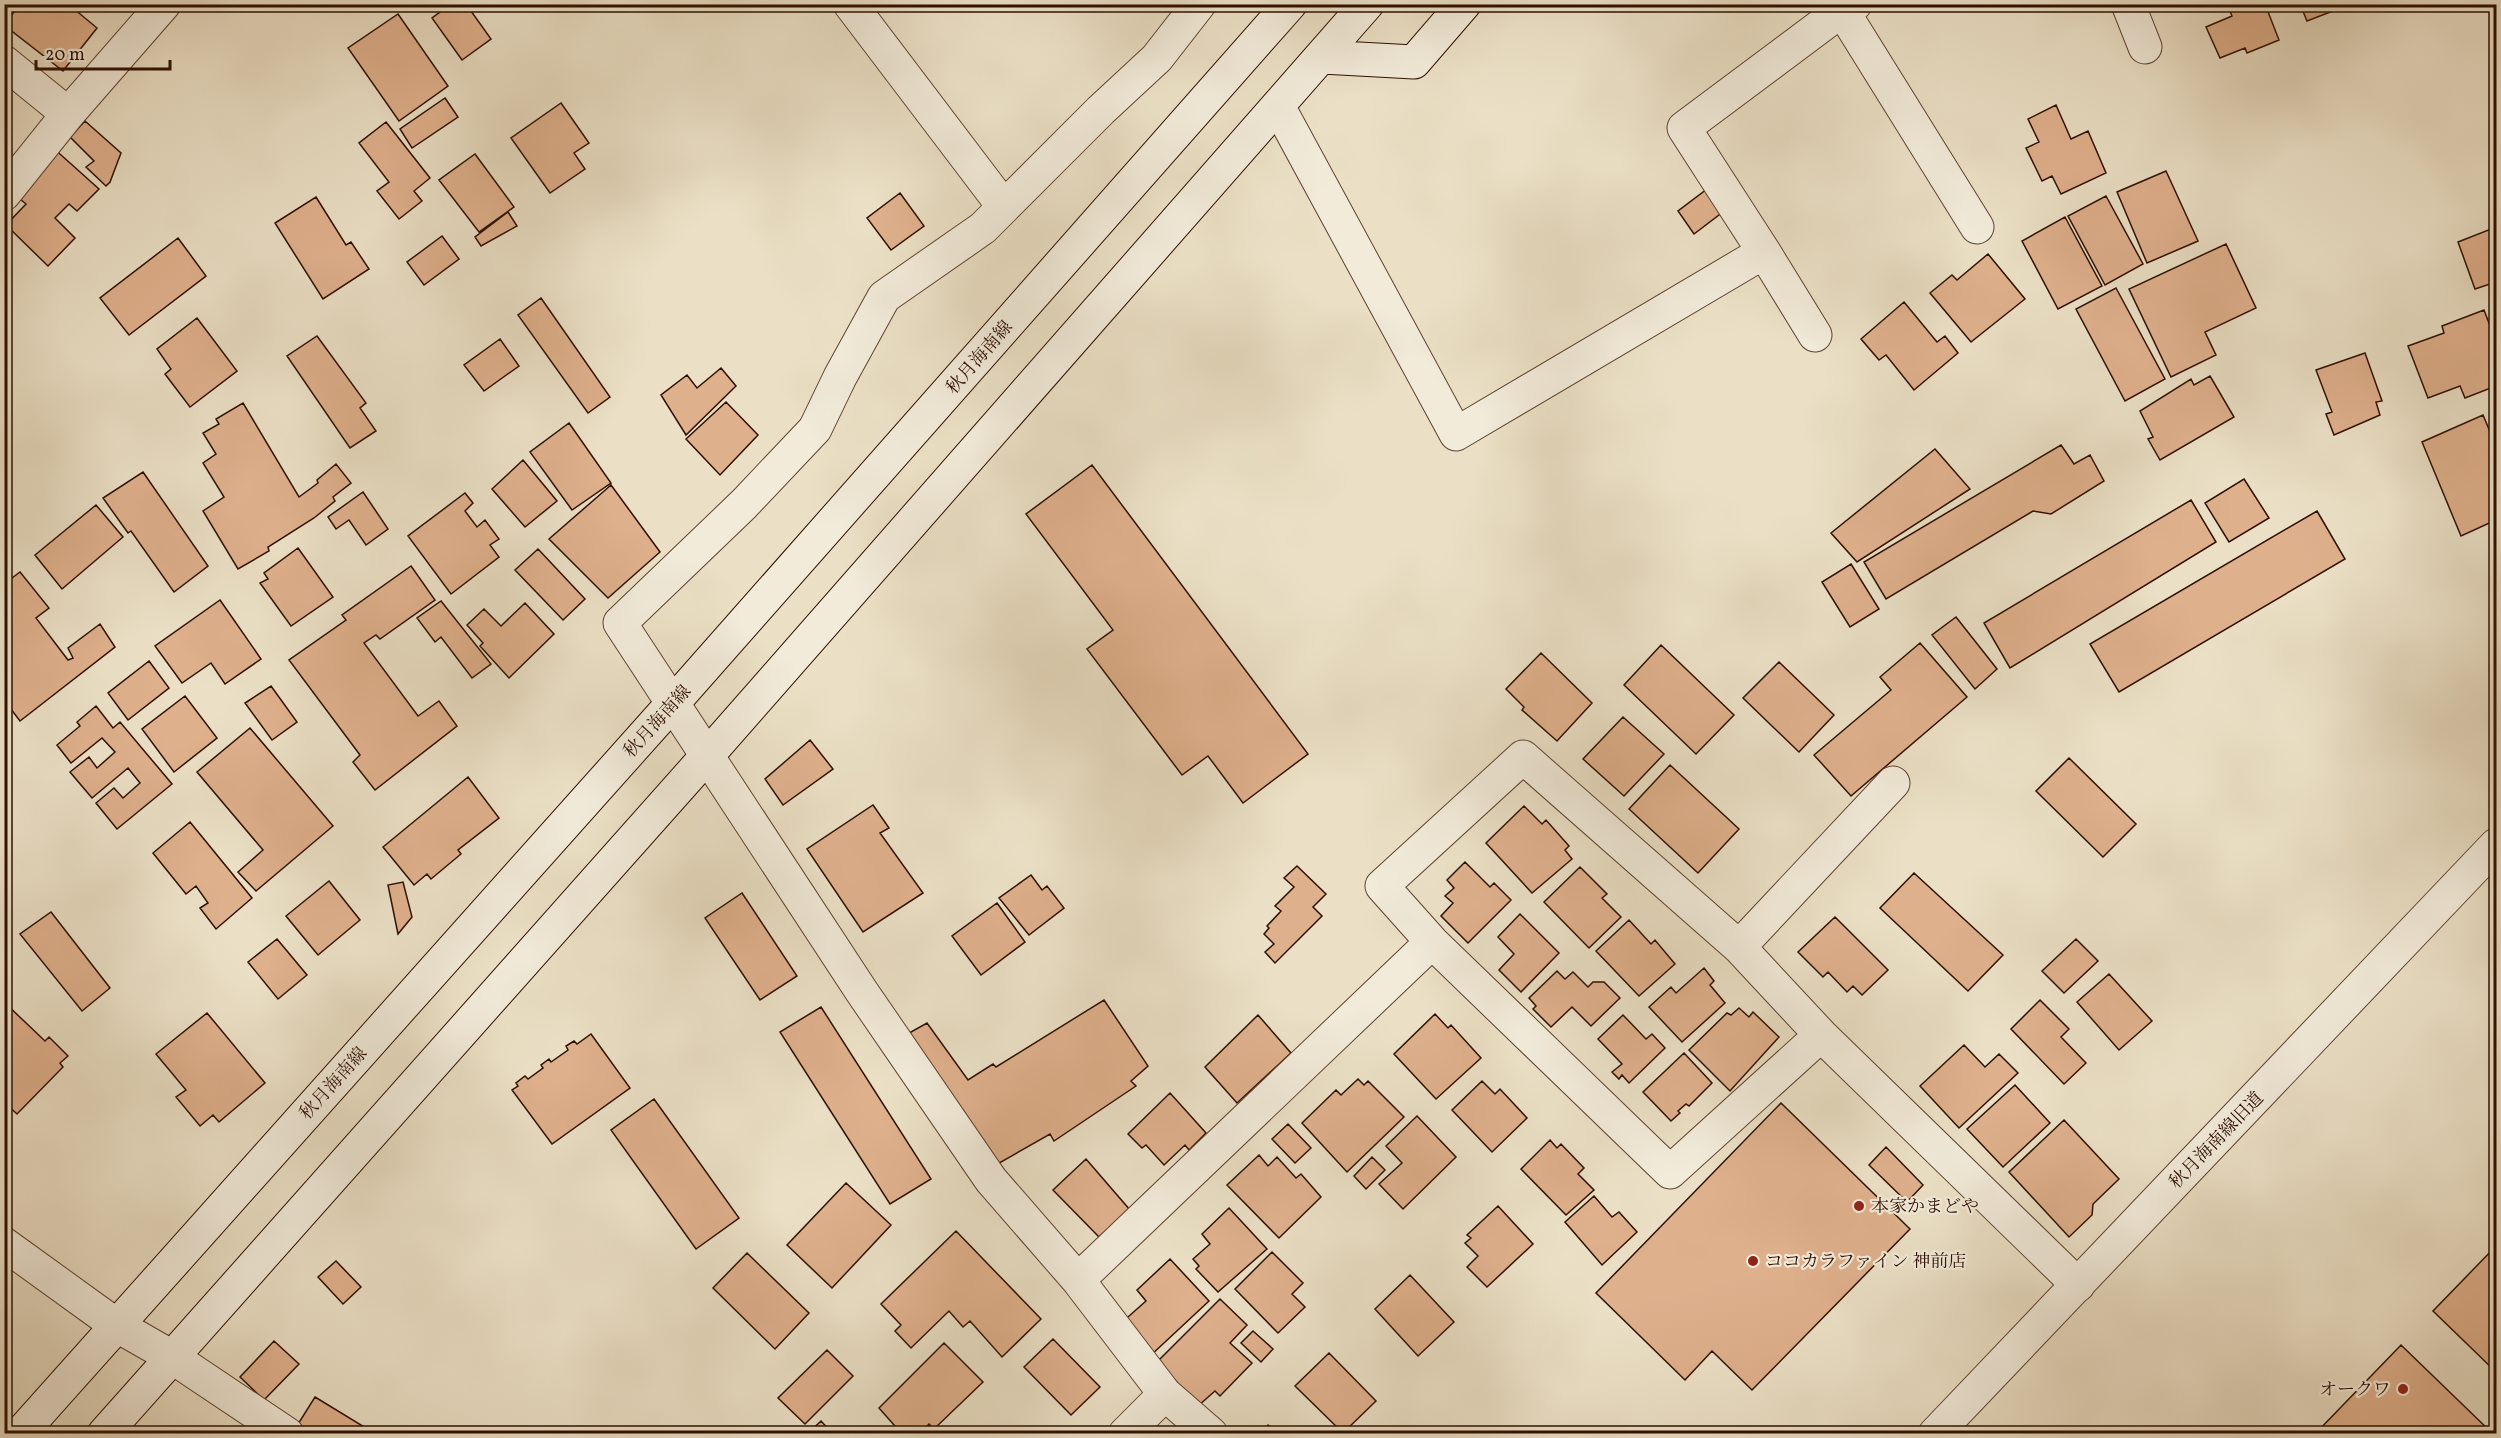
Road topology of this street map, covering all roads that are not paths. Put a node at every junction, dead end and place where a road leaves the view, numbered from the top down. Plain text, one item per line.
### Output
1 (164, 4) edge
2 (850, 4) edge
3 (1199, 4) edge
4 (1290, 4) edge
5 (1367, 4) edge
6 (1464, 4) edge
7 (2128, 4) edge
8 (1849, 7) edge
9 (2145, 47) dead end
10 (1322, 57) junction
11 (4, 62) edge
12 (1278, 106) junction
13 (68, 114) junction
14 (4, 194) edge
15 (1004, 207) junction
16 (1977, 227) dead end
17 (1764, 252) junction
18 (1815, 335) dead end
19 (672, 704) junction
20 (706, 757) junction
21 (1893, 783) dead end
22 (2496, 845) edge
23 (1432, 942) junction
24 (1739, 947) junction
25 (1821, 1035) junction
26 (4, 1244) edge
27 (1078, 1280) junction
28 (2078, 1285) junction
29 (116, 1324) junction
30 (172, 1356) junction
31 (1165, 1394) junction
32 (20, 1434) edge
33 (104, 1434) edge
34 (287, 1434) edge
35 (1125, 1434) edge
36 (1211, 1434) edge
37 (1935, 1434) edge

1 - 13 street
2 - 15 street
3 - 15 street
4 - 19 street, 秋月海南線
5 - 10 street
6 - 10 street
7 - 9 street
8 - 16 street
8 - 17 street
10 - 12 street
11 - 13 street
12 - 17 street
12 - 20 street
13 - 14 street
15 - 19 street
17 - 18 street
19 - 20 street
19 - 29 street, 秋月海南線
20 - 27 street
20 - 30 street
21 - 24 street
22 - 28 street, 秋月海南線旧道
23 - 24 street
23 - 25 street
23 - 27 street
24 - 25 street
25 - 28 street
26 - 29 street
27 - 31 street
28 - 37 street, 秋月海南線旧道
29 - 30 street
29 - 32 street, 秋月海南線
30 - 33 street
30 - 34 street
31 - 35 street
31 - 36 street

